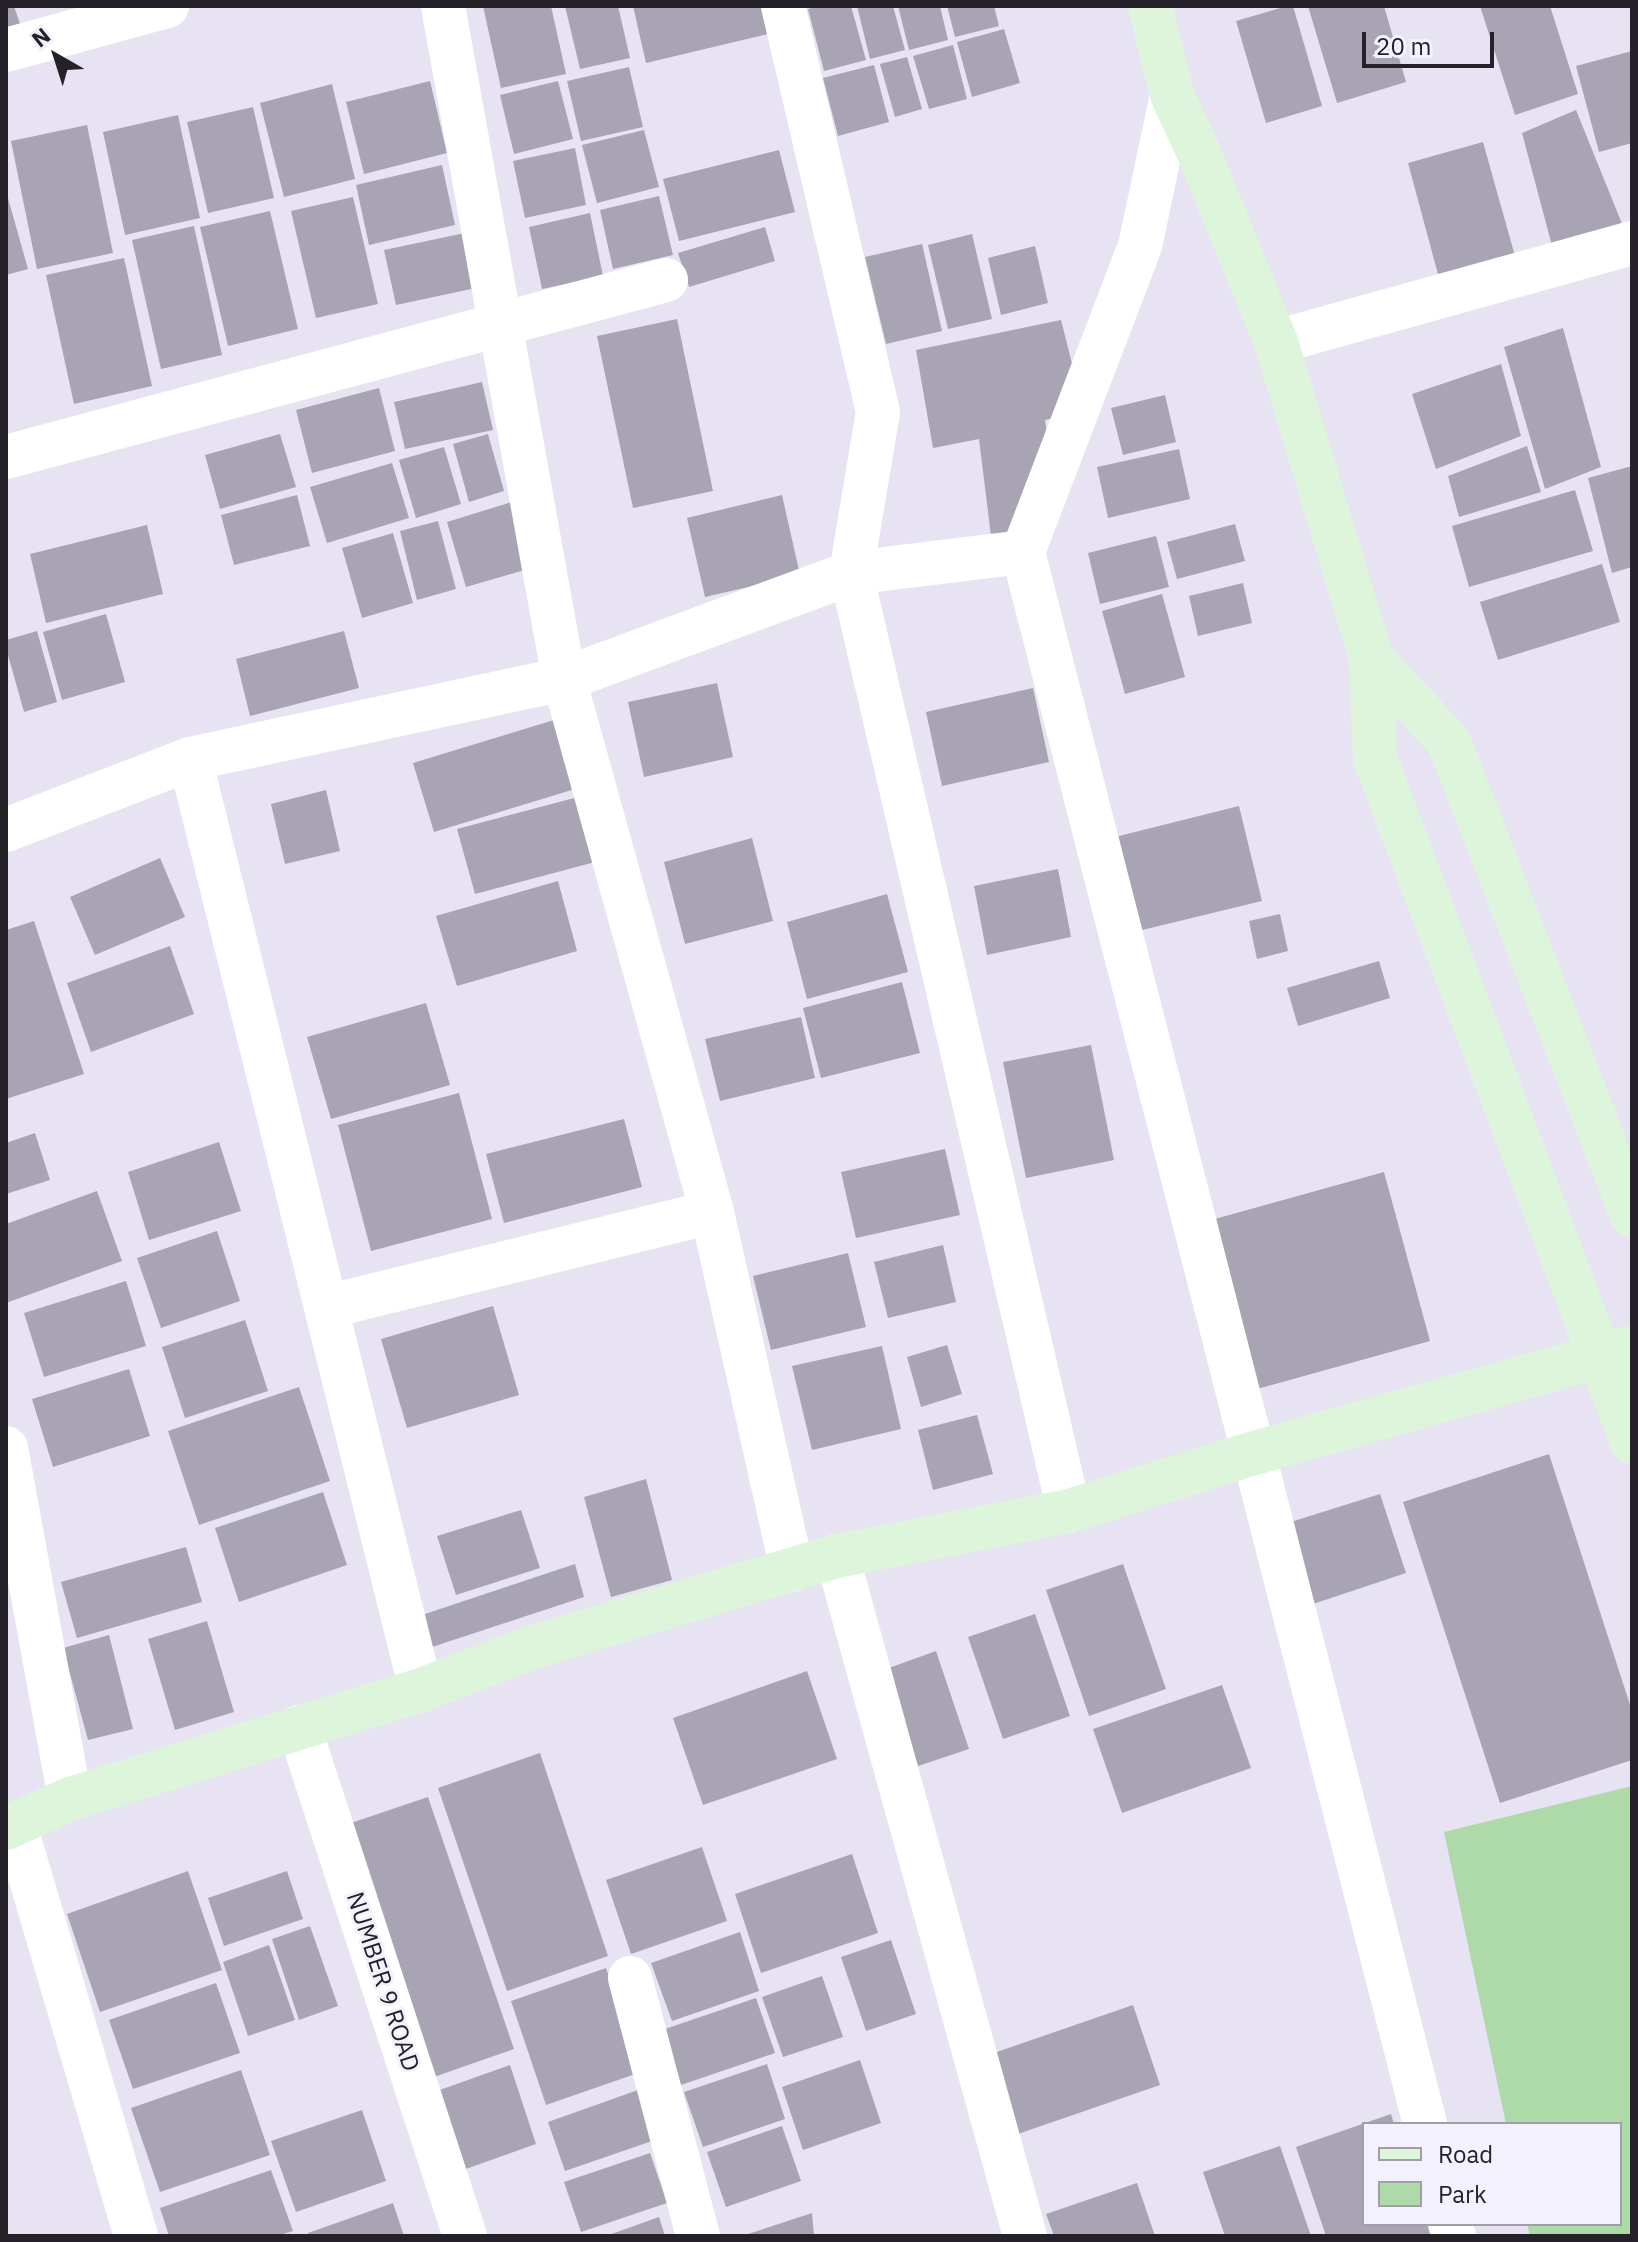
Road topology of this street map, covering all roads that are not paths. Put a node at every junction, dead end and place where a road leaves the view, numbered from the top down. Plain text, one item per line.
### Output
1 (167, 6) edge
2 (443, 6) edge
3 (783, 6) edge
4 (1150, 6) edge
5 (80, 18) edge
6 (6, 50) edge
7 (1172, 95) junction
8 (1632, 243) edge
9 (666, 280) dead end
10 (501, 324) junction
11 (1276, 342) junction
12 (6, 457) edge
13 (1023, 552) junction
14 (851, 573) junction
15 (1371, 658) junction
16 (564, 679) junction
17 (190, 759) junction
18 (6, 830) edge
19 (712, 1212) junction
20 (1632, 1215) edge
21 (326, 1307) junction
22 (1616, 1351) edge
23 (1632, 1442) edge
24 (1254, 1453) junction
25 (8, 1468) edge
26 (1069, 1511) junction
27 (837, 1556) junction
28 (792, 1570) junction
29 (421, 1690) junction
30 (299, 1727) junction
31 (70, 1799) junction
32 (11, 1826) edge
33 (630, 1978) dead end
34 (1424, 2122) edge
35 (136, 2236) edge
36 (465, 2236) edge
37 (698, 2236) edge
38 (1025, 2236) edge

1 - 5 street
2 - 10 street
3 - 14 street
4 - 7 street
5 - 6 street
7 - 11 street
7 - 13 street
8 - 11 street
9 - 10 street
10 - 12 street
10 - 16 street
11 - 15 street
13 - 14 street
13 - 24 street
14 - 16 street
14 - 26 street
15 - 20 street
15 - 22 street
16 - 17 street
16 - 19 street
17 - 18 street
17 - 21 street
19 - 21 street
19 - 28 street
21 - 29 street
22 - 23 street
22 - 24 street
24 - 26 street
24 - 34 street
25 - 31 street
26 - 27 street
27 - 28 street
27 - 38 street
28 - 29 street
29 - 30 street
30 - 31 street
30 - 36 street, NUMBER 9 ROAD
31 - 32 street
32 - 35 street
33 - 37 street

